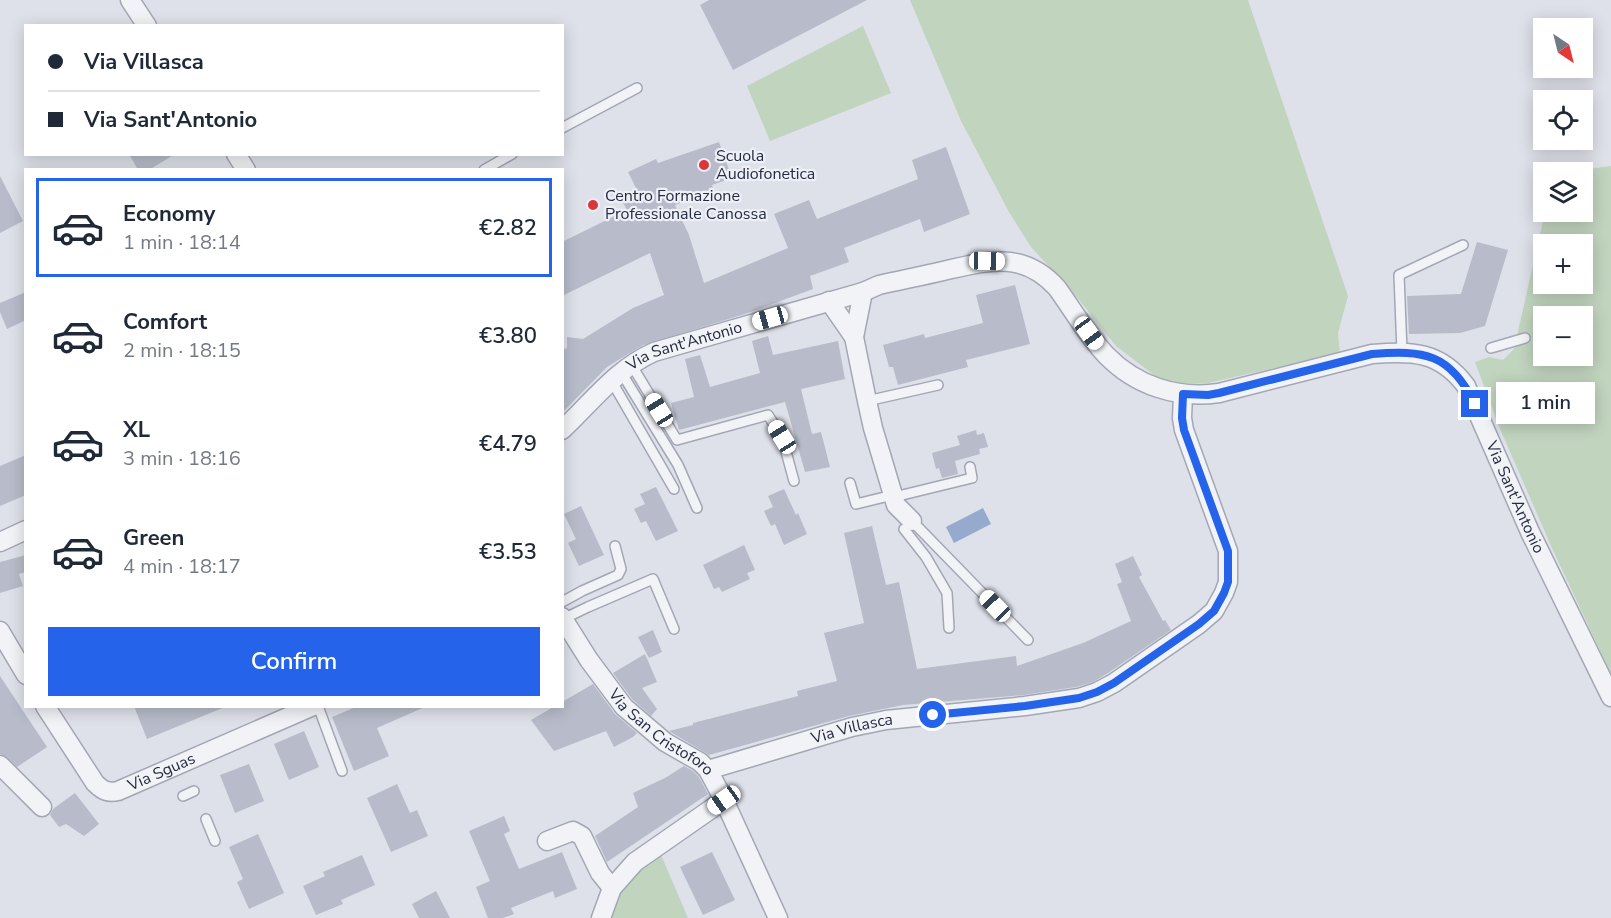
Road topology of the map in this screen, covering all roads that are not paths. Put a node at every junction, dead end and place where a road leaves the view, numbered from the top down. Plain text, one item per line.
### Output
1 (130, 0) edge
2 (146, 24) edge
3 (637, 88) dead end
4 (564, 127) edge
5 (508, 156) edge
6 (488, 168) edge
7 (1463, 245) dead end
8 (863, 292) junction
9 (829, 301) junction
10 (854, 337) junction
11 (1525, 338) dead end
12 (1491, 348) dead end
13 (1402, 352) junction
14 (621, 372) junction
15 (938, 386) dead end
16 (1183, 394) junction
17 (867, 401) junction
18 (564, 428) edge
19 (970, 468) dead end
20 (794, 481) dead end
21 (850, 483) dead end
22 (674, 489) dead end
23 (895, 499) junction
24 (697, 508) dead end
25 (908, 525) junction
26 (24, 531) edge
27 (0, 542) edge
28 (615, 546) dead end
29 (564, 612) edge
30 (564, 613) edge
31 (564, 615) edge
32 (949, 628) dead end
33 (674, 629) dead end
34 (0, 631) edge
35 (1028, 640) dead end
36 (24, 672) edge
37 (1611, 697) edge
38 (46, 708) edge
39 (311, 708) edge
40 (317, 708) edge
41 (0, 765) edge
42 (708, 770) junction
43 (342, 771) dead end
44 (194, 791) dead end
45 (183, 796) dead end
46 (724, 800) junction
47 (42, 807) dead end
48 (206, 819) dead end
49 (547, 841) dead end
50 (216, 842) dead end
51 (612, 888) junction
52 (601, 918) edge
53 (778, 918) edge

1 - 2 street
3 - 4 lane
5 - 6 lane
7 - 13 lane
8 - 9 street, Via Sant'Antonio
8 - 10 street
8 - 16 street, Via Sant'Antonio
9 - 10 street
9 - 14 street, Via Sant'Antonio
10 - 17 street
11 - 12 lane
13 - 16 street, Via Sant'Antonio
13 - 37 street, Via Sant'Antonio
14 - 18 street, Via Sant'Antonio
14 - 20 lane
14 - 22 lane
14 - 24 lane
15 - 17 lane
16 - 42 street, Via Villasca
17 - 23 street
19 - 23 lane
21 - 23 lane
23 - 25 street
25 - 32 lane
25 - 35 lane
26 - 27 street
28 - 29 lane
30 - 33 lane
31 - 42 street, Via San Cristoforo
34 - 36 street
38 - 39 street, Via Sguas
40 - 43 lane
41 - 47 street
42 - 46 street, Via San Cristoforo
44 - 45 lane
46 - 51 street
46 - 53 street, Via San Cristoforo
48 - 50 lane
49 - 51 street
51 - 52 street

